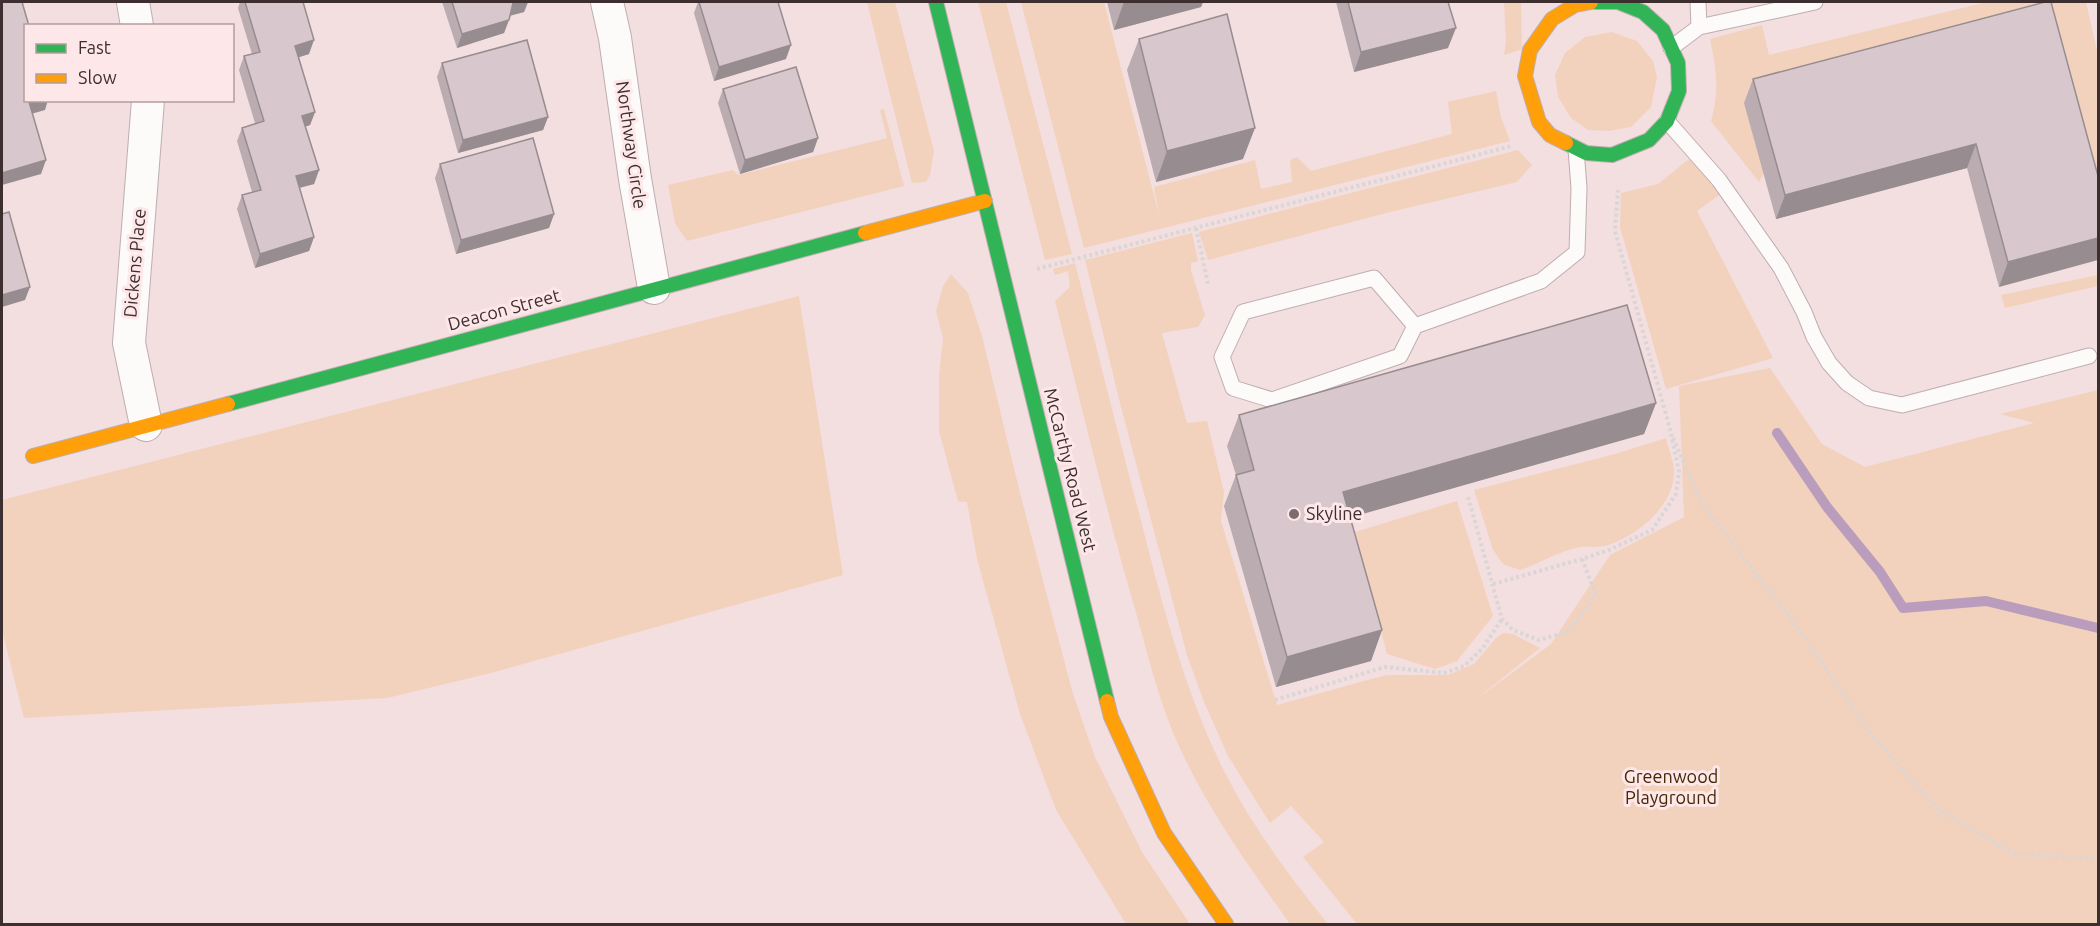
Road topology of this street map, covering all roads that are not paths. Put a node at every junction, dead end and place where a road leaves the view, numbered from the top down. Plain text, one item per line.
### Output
1 (133, 2) edge
2 (607, 2) edge
3 (936, 2) edge
4 (1591, 2) edge
5 (1596, 2) edge
6 (1698, 2) edge
7 (1815, 2) edge
8 (1574, 3) edge
9 (137, 24) edge
10 (1699, 27) junction
11 (1671, 48) junction
12 (148, 102) edge
13 (1667, 120) junction
14 (1576, 149) junction
15 (985, 201) junction
16 (654, 288) junction
17 (1415, 326) junction
18 (2089, 356) dead end
19 (146, 425) junction
20 (33, 456) dead end
21 (1226, 924) edge

1 - 9 street
2 - 16 street, Northway Circle
3 - 15 street, McCarthy Road West
4 - 8 street
5 - 11 street
6 - 10 lane
7 - 10 lane
8 - 14 street
10 - 11 lane
11 - 13 street
12 - 19 street, Dickens Place
13 - 14 street
13 - 18 lane
14 - 17 lane
15 - 16 street, Deacon Street
15 - 21 street, McCarthy Road West
16 - 19 street, Deacon Street
17 - 17 lane
19 - 20 street, Deacon Street

